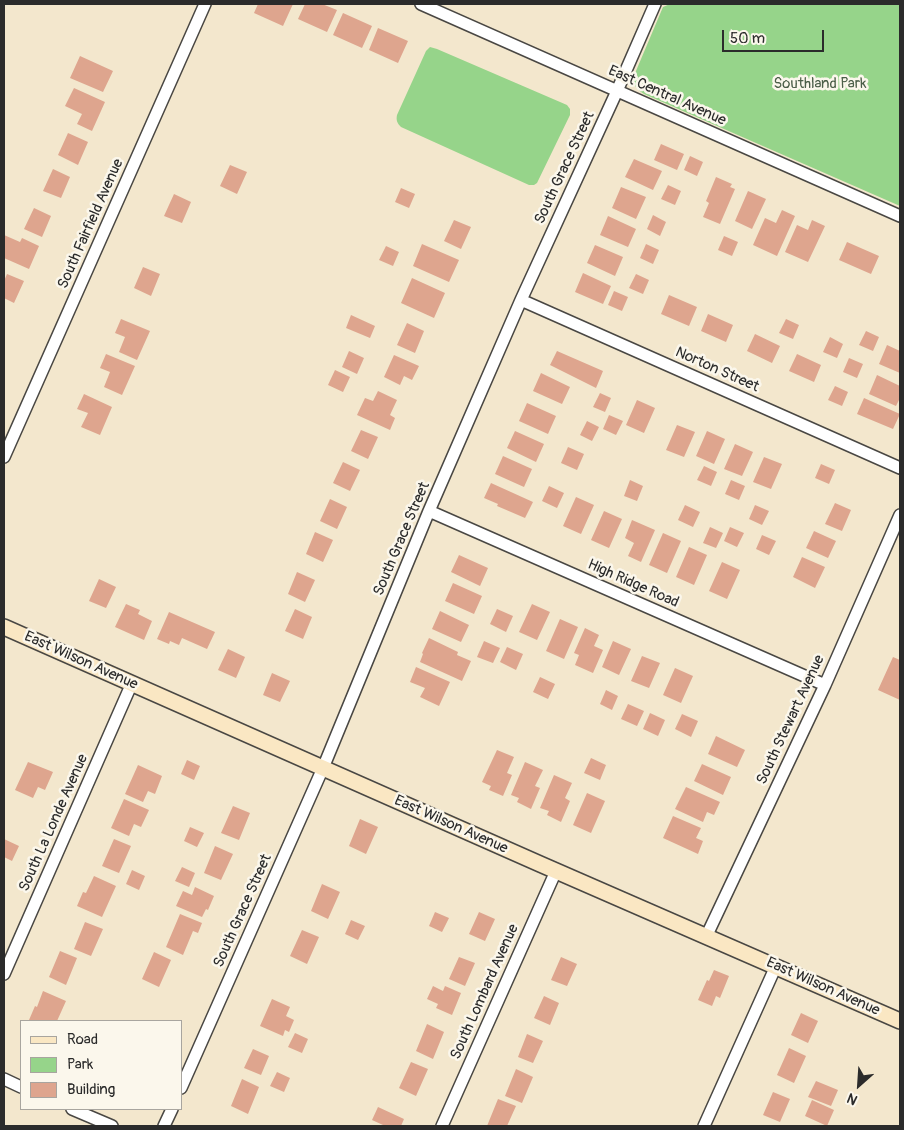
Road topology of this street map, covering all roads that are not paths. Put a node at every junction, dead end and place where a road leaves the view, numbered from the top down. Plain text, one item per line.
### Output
1 (205, 4) edge
2 (421, 4) edge
3 (655, 4) edge
4 (617, 91) junction
5 (900, 216) edge
6 (521, 300) junction
7 (4, 457) edge
8 (900, 468) edge
9 (430, 511) junction
10 (900, 515) edge
11 (4, 627) edge
12 (132, 683) junction
13 (825, 685) junction
14 (323, 768) junction
15 (556, 871) junction
16 (706, 937) junction
17 (776, 966) junction
18 (4, 974) edge
19 (899, 1017) edge
20 (4, 1079) edge
21 (182, 1086) edge
22 (20, 1087) edge
23 (74, 1110) edge
24 (172, 1110) edge
25 (112, 1126) edge
26 (164, 1126) edge
27 (442, 1126) edge
28 (704, 1126) edge

1 - 7 street, South Fairfield Avenue
2 - 4 street, East Central Avenue
3 - 4 street, South Grace Street
4 - 5 street, East Central Avenue
4 - 6 street, South Grace Street
6 - 8 street, Norton Street
6 - 9 street, South Grace Street
9 - 13 street, High Ridge Road
9 - 14 street, South Grace Street
10 - 13 street, South Stewart Avenue
11 - 12 street, East Wilson Avenue
12 - 14 street, East Wilson Avenue
12 - 18 street, South La Londe Avenue
13 - 16 street, South Stewart Avenue
14 - 15 street, East Wilson Avenue
14 - 21 street, South Grace Street
15 - 16 street, East Wilson Avenue
15 - 27 street, South Lombard Avenue
16 - 17 street, East Wilson Avenue
17 - 19 street, East Wilson Avenue
17 - 28 street
20 - 22 street
23 - 25 street
24 - 26 street

